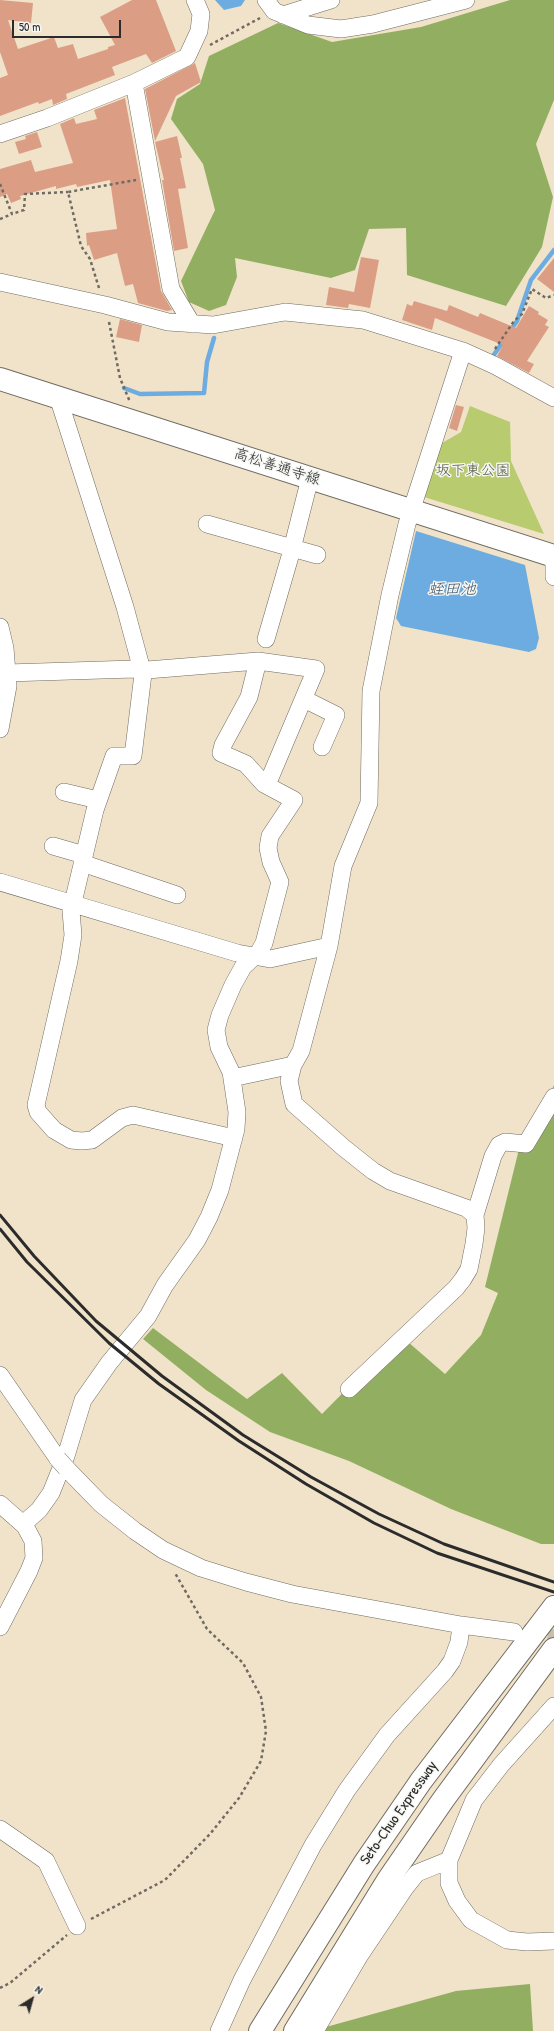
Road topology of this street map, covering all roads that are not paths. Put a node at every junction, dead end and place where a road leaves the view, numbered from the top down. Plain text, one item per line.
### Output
1 (195, 0) edge
2 (331, 0) edge
3 (466, 0) edge
4 (275, 8) edge
5 (134, 83) junction
6 (0, 134) edge
7 (0, 282) edge
8 (192, 324) junction
9 (463, 351) junction
10 (0, 379) edge
11 (58, 397) junction
12 (554, 398) edge
13 (310, 478) junction
14 (412, 510) junction
15 (206, 524) dead end
16 (292, 548) junction
17 (317, 555) dead end
18 (554, 556) edge
19 (554, 562) edge
20 (554, 578) edge
21 (0, 627) edge
22 (266, 639) dead end
23 (258, 660) junction
24 (142, 670) junction
25 (7, 673) junction
26 (304, 700) junction
27 (0, 729) edge
28 (322, 747) dead end
29 (267, 785) junction
30 (64, 792) dead end
31 (98, 800) junction
32 (53, 846) dead end
33 (83, 859) junction
34 (0, 882) edge
35 (177, 895) dead end
36 (73, 904) junction
37 (329, 946) junction
38 (254, 956) junction
39 (292, 1065) junction
40 (232, 1078) junction
41 (554, 1097) edge
42 (234, 1138) junction
43 (475, 1215) junction
44 (0, 1375) edge
45 (349, 1389) dead end
46 (0, 1504) edge
47 (23, 1524) junction
48 (554, 1607) edge
49 (461, 1624) junction
50 (0, 1627) edge
51 (514, 1632) tunnel mouth
52 (554, 1649) edge
53 (554, 1706) edge
54 (0, 1829) edge
55 (449, 1860) junction
56 (77, 1926) road end
57 (554, 1941) edge
58 (219, 2031) edge
59 (260, 2031) edge
60 (295, 2031) edge
61 (316, 2031) edge

1 - 5 street
2 - 4 street
3 - 4 street
5 - 6 street
5 - 8 street
7 - 8 street
8 - 9 street
9 - 12 street
9 - 14 street
10 - 11 main road, 高松善通寺線
11 - 13 main road, 高松善通寺線
11 - 24 street
13 - 14 main road, 高松善通寺線
13 - 16 street
14 - 18 main road, 高松善通寺線
14 - 37 street
15 - 16 street
16 - 17 street
16 - 22 street
19 - 20 street
21 - 25 street
23 - 24 street
23 - 26 street
23 - 29 street
24 - 25 street
24 - 31 street
25 - 27 street
26 - 28 street
26 - 29 street
29 - 38 street
30 - 31 street
31 - 33 street
32 - 33 street
33 - 35 street
33 - 36 street
34 - 36 street
36 - 38 street
36 - 42 street
37 - 38 street
37 - 39 street
38 - 40 street
39 - 40 street
39 - 43 street
40 - 42 street
41 - 43 street
42 - 47 street
43 - 45 street
44 - 49 street
46 - 47 street
47 - 50 street
48 - 59 main road, Seto-Chuo Expressway
49 - 51 street
49 - 58 street
52 - 60 main road, Seto-Chuo Expressway
53 - 55 street
54 - 56 street
55 - 57 street
55 - 61 street

